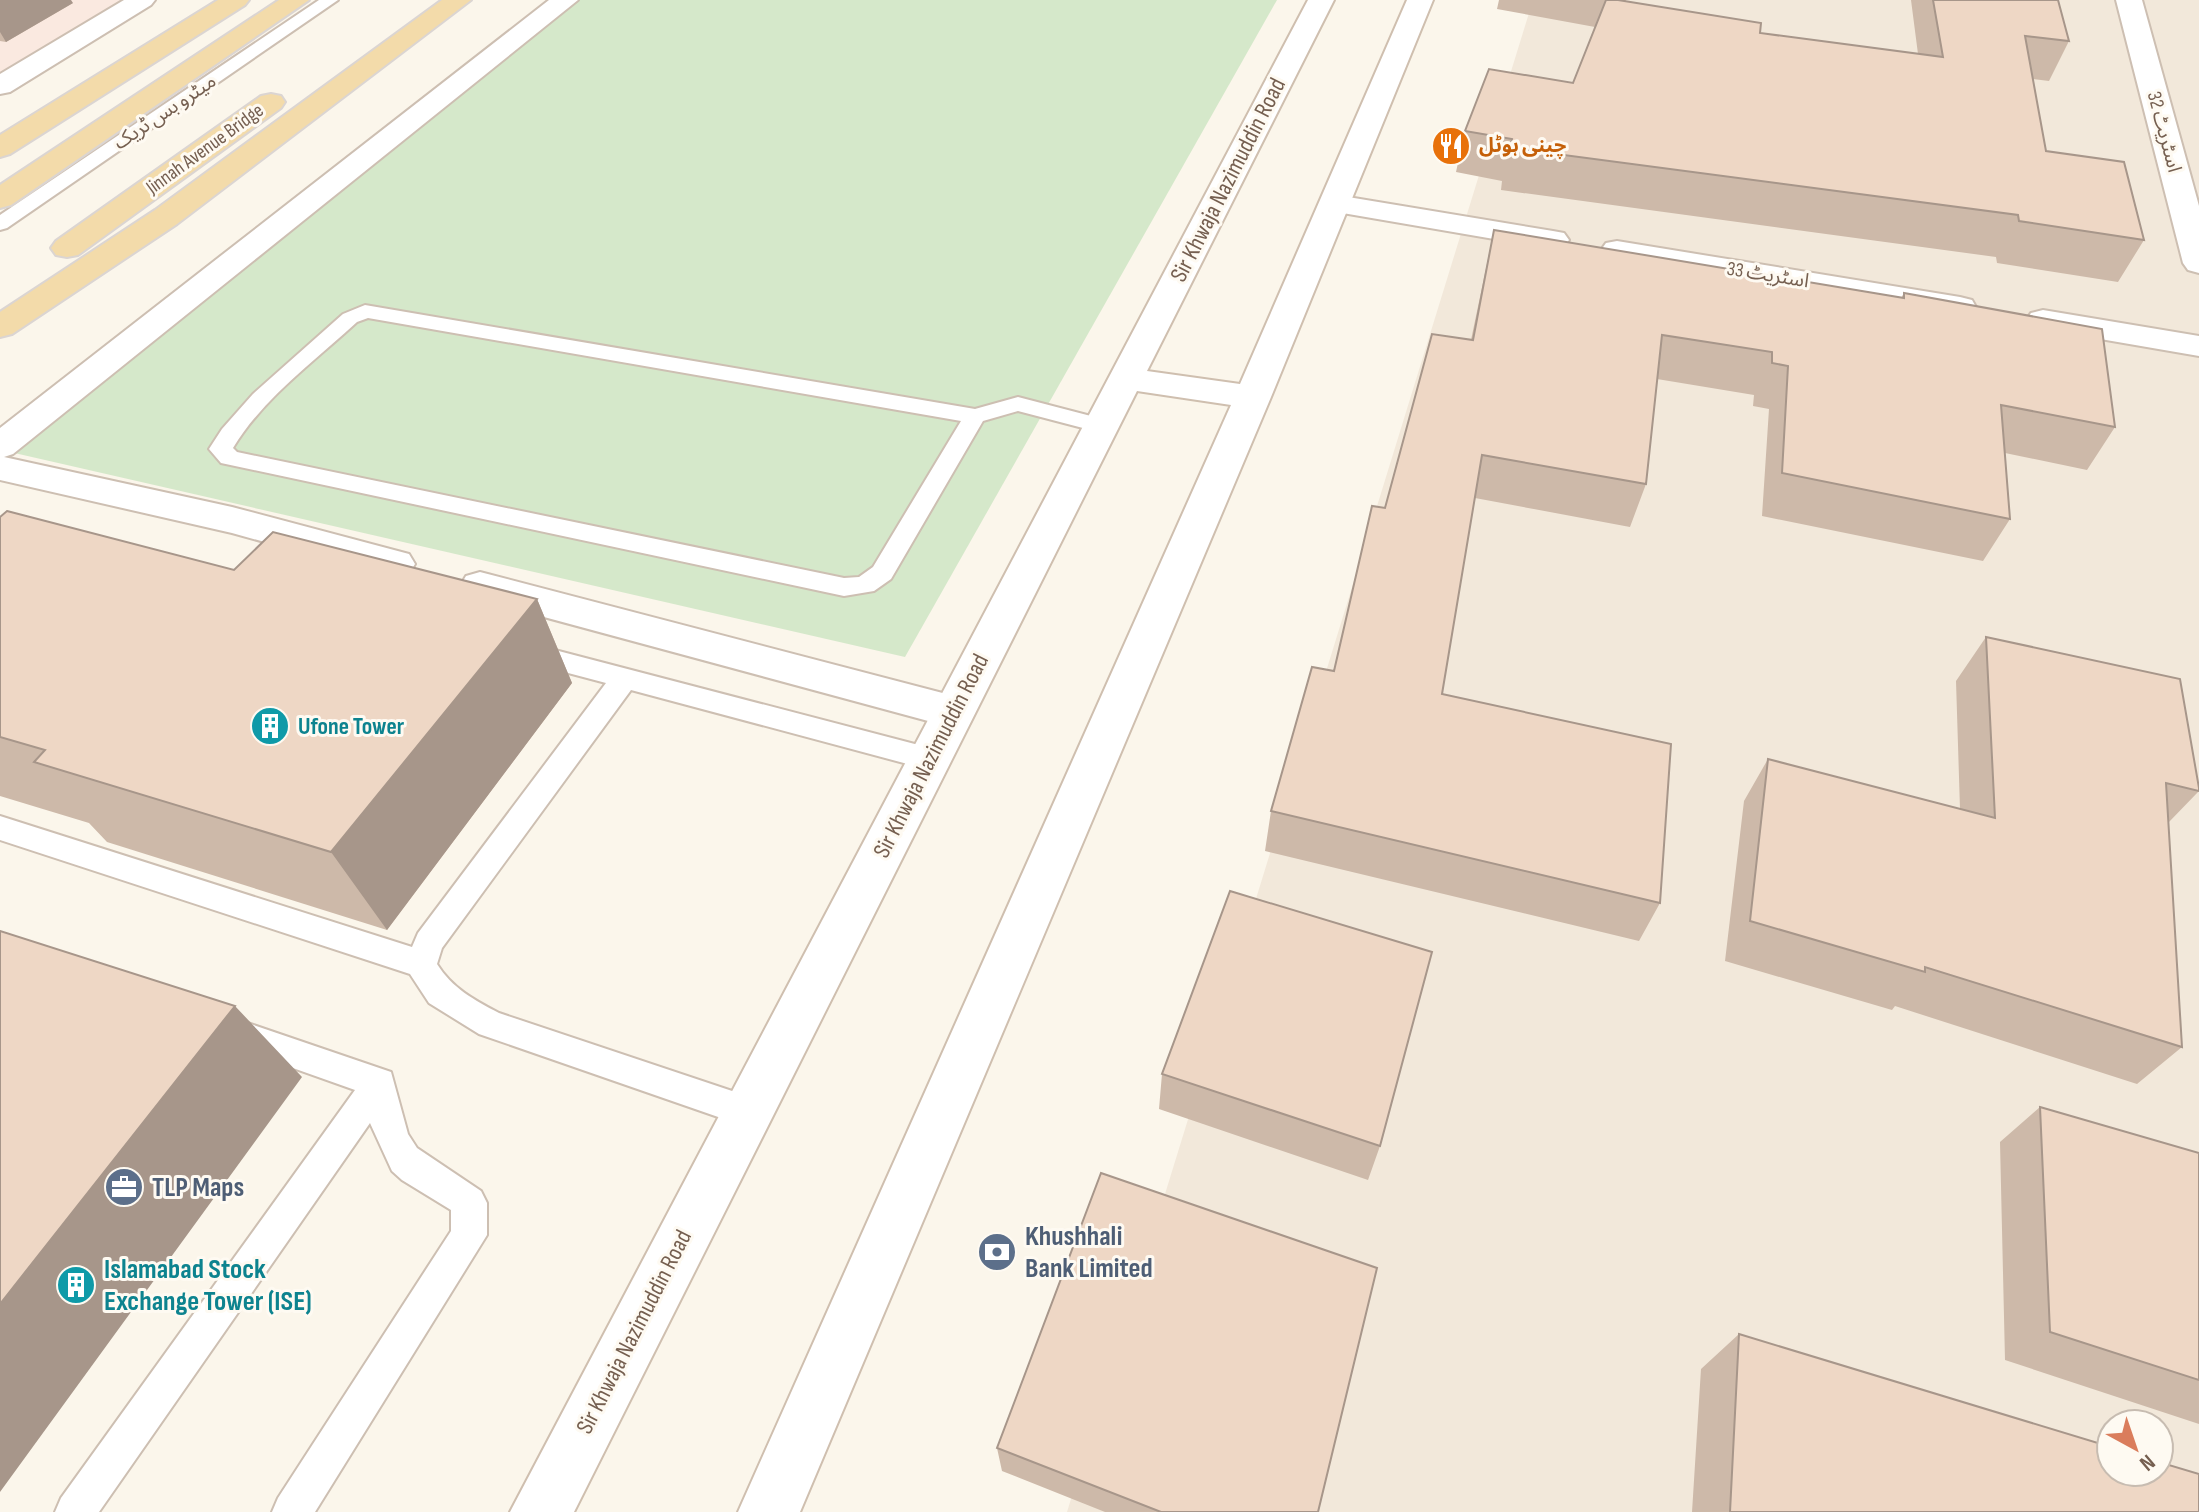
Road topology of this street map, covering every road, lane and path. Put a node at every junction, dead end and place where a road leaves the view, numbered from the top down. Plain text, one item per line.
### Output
1 (142, 0) edge
2 (236, 0) edge
3 (296, 0) edge
4 (330, 0) edge
5 (458, 0) edge
6 (565, 0) edge
7 (1321, 0) edge
8 (1420, 0) edge
9 (2129, 0) edge
10 (299, 81) dead end
11 (0, 86) edge
12 (0, 148) edge
13 (13, 203) edge
14 (1336, 204) junction
15 (0, 224) edge
16 (2199, 263) edge
17 (0, 301) edge
18 (0, 327) edge
19 (2199, 346) edge
20 (1126, 379) junction
21 (1253, 397) junction
22 (975, 416) junction
23 (1102, 426) junction
24 (0, 446) edge
25 (0, 468) edge
26 (503, 646) edge
27 (625, 678) junction
28 (954, 712) junction
29 (930, 759) junction
30 (0, 828) edge
31 (421, 964) junction
32 (204, 1023) edge
33 (379, 1083) junction
34 (747, 1111) junction
35 (75, 1512) edge
36 (292, 1512) edge
37 (541, 1512) edge
38 (769, 1512) edge

1 - 11 main road
2 - 12 main road
3 - 13 main road
4 - 13 lane, میٹرو بس ٹریک
5 - 18 main road
6 - 24 main road
7 - 20 main road, Sir Khwaja Nazimuddin Road
8 - 14 main road
9 - 16 main road, اسٹریٹ 32
10 - 17 main road, Jinnah Avenue Bridge
13 - 15 lane, میٹرو بس ٹریک
14 - 19 main road, اسٹریٹ 33
14 - 21 main road
20 - 21 main road
20 - 23 main road, Sir Khwaja Nazimuddin Road
21 - 38 main road
22 - 22 lane
22 - 23 lane
23 - 28 main road, Sir Khwaja Nazimuddin Road
25 - 28 main road
26 - 27 lane
27 - 29 lane
27 - 31 lane
28 - 29 main road, Sir Khwaja Nazimuddin Road
29 - 34 main road, Sir Khwaja Nazimuddin Road
30 - 31 lane
31 - 34 lane
32 - 33 lane
33 - 35 lane
33 - 36 lane
34 - 37 main road, Sir Khwaja Nazimuddin Road

